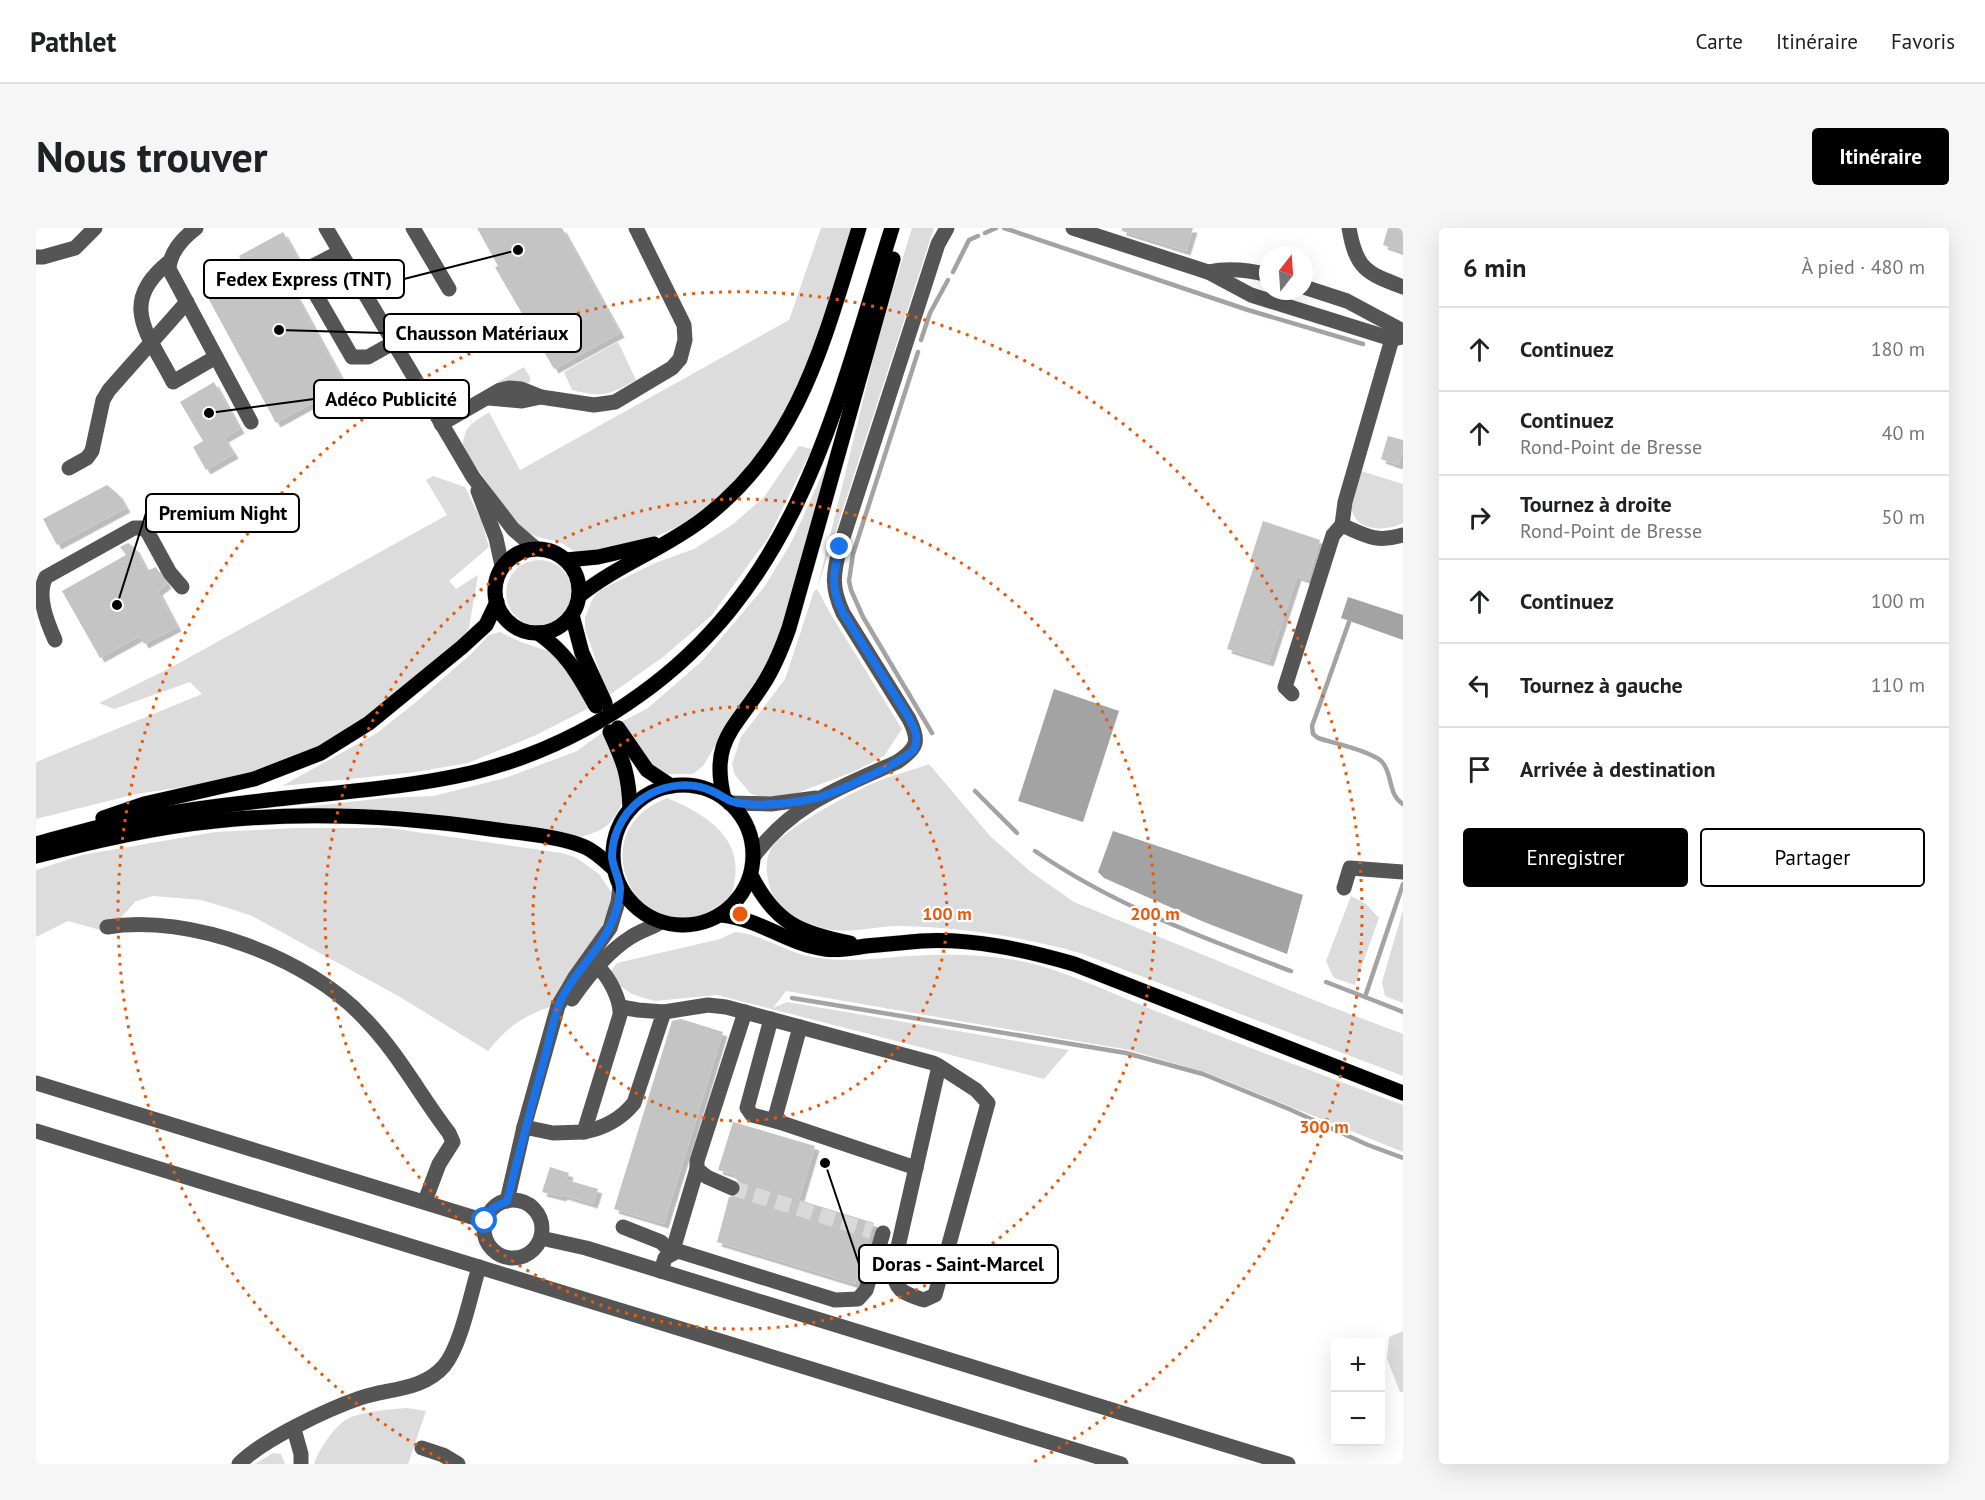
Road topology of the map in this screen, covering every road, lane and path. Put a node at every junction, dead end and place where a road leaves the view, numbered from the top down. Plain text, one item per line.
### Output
1 (95, 228) edge
2 (196, 228) edge
3 (326, 228) edge
4 (413, 228) edge
5 (636, 228) edge
6 (860, 228) edge
7 (892, 228) edge
8 (902, 228) edge
9 (947, 228) edge
10 (1073, 228) edge
11 (1349, 228) edge
12 (340, 252) junction
13 (36, 257) edge
14 (169, 262) junction
15 (1208, 272) junction
16 (1259, 274) edge
17 (1403, 287) edge
18 (448, 289) dead end
19 (1313, 290) edge
20 (187, 302) junction
21 (444, 323) dead end
22 (1399, 336) edge
23 (151, 340) junction
24 (396, 347) junction
25 (216, 357) junction
26 (251, 422) dead end
27 (441, 424) junction
28 (69, 468) dead end
29 (473, 477) junction
30 (1342, 525) junction
31 (1403, 536) edge
32 (671, 539) junction
33 (535, 548) junction
34 (566, 560) junction
35 (502, 566) junction
36 (182, 587) dead end
37 (579, 596) junction
38 (497, 602) junction
39 (572, 615) junction
40 (538, 633) junction
41 (55, 640) dead end
42 (1292, 694) dead end
43 (671, 786) junction
44 (818, 797) junction
45 (727, 800) junction
46 (630, 809) junction
47 (36, 844) edge
48 (754, 855) junction
49 (36, 856) edge
50 (614, 869) junction
51 (1403, 872) edge
52 (751, 875) junction
53 (620, 886) junction
54 (1344, 888) dead end
55 (721, 915) junction
56 (661, 922) junction
57 (106, 927) dead end
58 (865, 946) junction
59 (598, 967) junction
60 (621, 1007) junction
61 (664, 1012) junction
62 (745, 1012) junction
63 (771, 1019) junction
64 (553, 1026) junction
65 (800, 1027) junction
66 (939, 1066) junction
67 (36, 1083) edge
68 (1403, 1093) edge
69 (779, 1122) junction
70 (524, 1127) junction
71 (36, 1131) edge
72 (584, 1132) junction
73 (916, 1168) junction
74 (697, 1169) junction
75 (732, 1188) tunnel mouth
76 (425, 1201) junction
77 (507, 1201) junction
78 (485, 1221) junction
79 (623, 1227) dead end
80 (901, 1235) junction
81 (541, 1238) junction
82 (672, 1253) junction
83 (479, 1267) junction
84 (661, 1271) junction
85 (294, 1429) junction
86 (422, 1448) dead end
87 (239, 1464) edge
88 (301, 1464) edge
89 (458, 1464) edge
90 (1122, 1464) edge
91 (1288, 1464) edge

1 - 13 street
2 - 14 street
3 - 12 street
4 - 18 street
5 - 27 street
6 - 32 main road
7 - 47 main road
8 - 45 main road
9 - 44 street
10 - 15 street
11 - 17 street
12 - 24 street
12 - 24 street
14 - 20 street
14 - 23 street
15 - 16 street
15 - 22 street
19 - 22 street
20 - 23 street
20 - 25 street
21 - 24 street
22 - 30 street
23 - 25 street
23 - 28 street
24 - 27 street
25 - 26 street
27 - 29 street
29 - 33 street
29 - 35 street
30 - 31 street
30 - 42 street
32 - 34 main road
32 - 37 main road
33 - 34 main road
33 - 35 main road
34 - 37 main road
35 - 38 main road
36 - 41 street
37 - 39 main road
38 - 40 main road
38 - 47 main road
39 - 40 main road
39 - 40 main road
43 - 45 main road
43 - 46 main road
43 - 46 main road
44 - 45 street
44 - 48 street
45 - 48 main road
46 - 50 main road
48 - 52 main road
49 - 50 main road
50 - 53 main road
51 - 54 street
52 - 55 main road
52 - 58 main road
53 - 56 main road
53 - 64 street
55 - 56 main road
55 - 58 main road
56 - 59 street
57 - 76 street
58 - 68 main road
59 - 60 street
59 - 64 street
60 - 61 street
60 - 72 street
61 - 62 street
61 - 72 street
62 - 63 street
62 - 74 street
63 - 65 street
63 - 69 street
64 - 70 street
65 - 66 street
65 - 69 street
66 - 73 street
66 - 80 street
67 - 76 street
69 - 73 street
70 - 72 street
70 - 77 street
71 - 83 street
73 - 80 street
74 - 75 street
74 - 82 street
76 - 78 street
77 - 78 street
77 - 81 street
78 - 81 street
79 - 82 street
80 - 82 street
81 - 84 street
82 - 84 street
83 - 85 street
83 - 90 street
84 - 91 street
85 - 87 street
85 - 88 street
86 - 89 street

